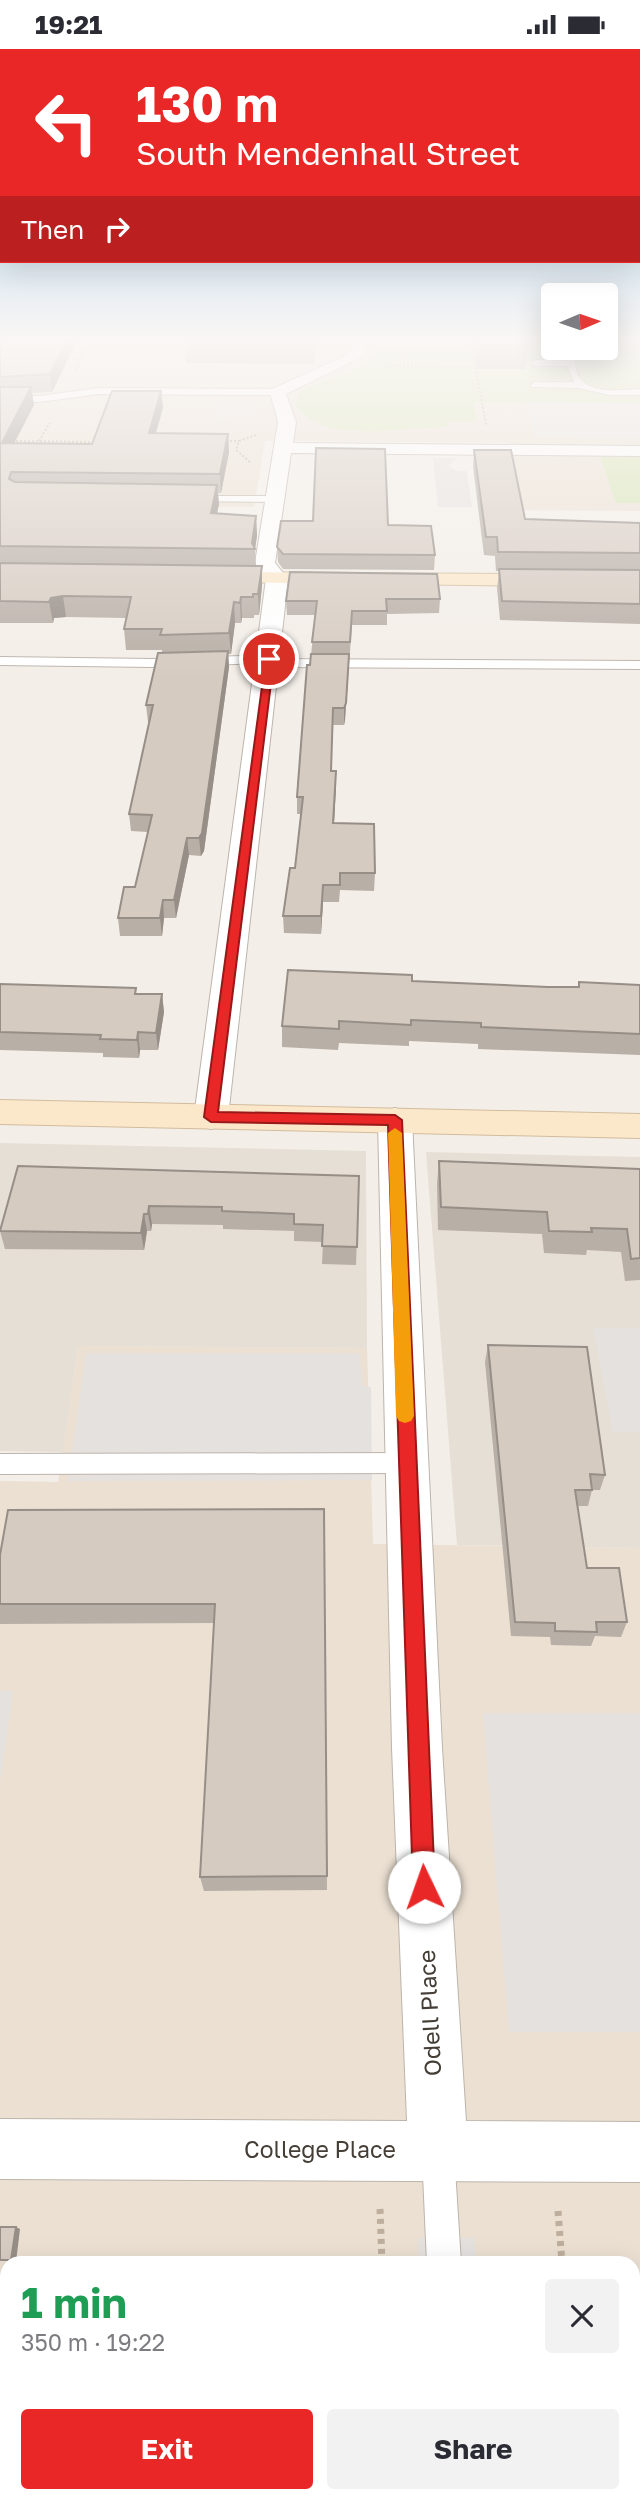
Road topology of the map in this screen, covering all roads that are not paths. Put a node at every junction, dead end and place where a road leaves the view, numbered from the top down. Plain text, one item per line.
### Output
1 (283, 450) edge
2 (572, 450) edge
3 (640, 451) edge
4 (180, 498) edge
5 (275, 499) junction
6 (194, 578) edge
7 (277, 579) junction
8 (640, 581) edge
9 (0, 661) edge
10 (269, 661) junction
11 (640, 665) edge
12 (0, 1112) edge
13 (211, 1117) junction
14 (395, 1120) junction
15 (640, 1126) edge
16 (407, 1463) junction
17 (0, 1464) edge
18 (0, 2149) edge
19 (438, 2151) junction
20 (640, 2152) edge
21 (444, 2256) edge

1 - 5 street
2 - 3 street
4 - 5 lane
5 - 7 street
6 - 7 street
7 - 8 street
7 - 10 street
9 - 10 lane
10 - 11 lane
10 - 13 street
12 - 13 street
13 - 14 street
14 - 15 street
14 - 16 street, Odell Place
16 - 17 lane
16 - 19 street, Odell Place
18 - 19 street, College Place
19 - 20 street, College Place
19 - 21 lane

